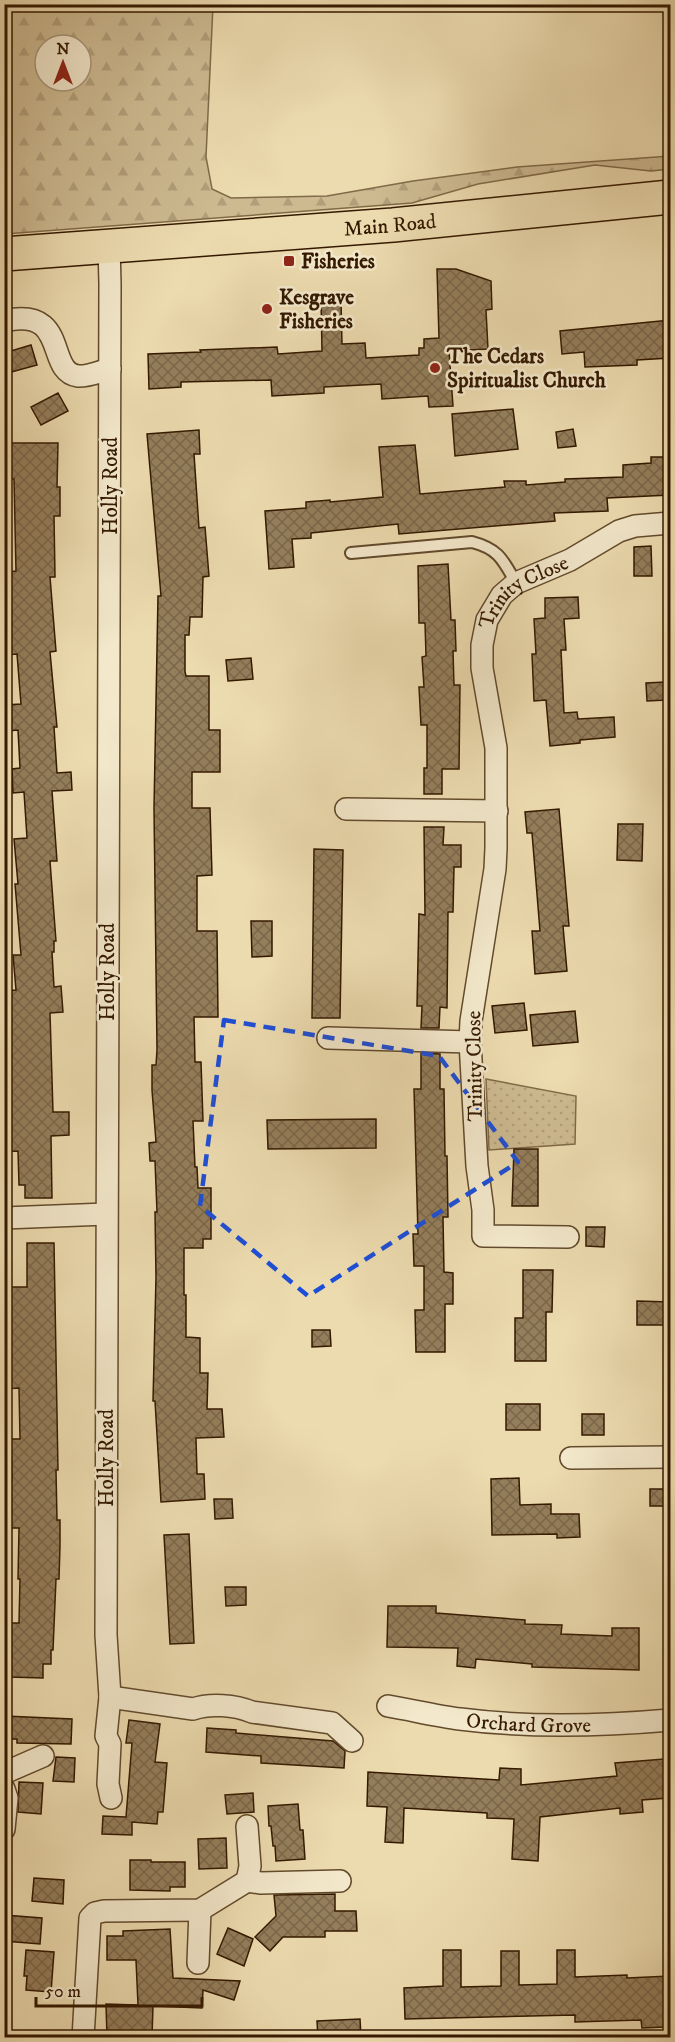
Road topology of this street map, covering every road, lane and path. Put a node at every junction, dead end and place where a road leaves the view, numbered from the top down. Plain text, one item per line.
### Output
1 (670, 196) edge
2 (109, 246) junction
3 (4, 254) edge
4 (4, 321) edge
5 (110, 369) junction
6 (670, 523) edge
7 (351, 553) dead end
8 (516, 583) junction
9 (346, 809) dead end
10 (497, 811) junction
11 (328, 1038) dead end
12 (470, 1042) junction
13 (106, 1214) junction
14 (4, 1218) edge
15 (568, 1238) dead end
16 (670, 1457) edge
17 (571, 1458) dead end
18 (110, 1697) junction
19 (388, 1706) dead end
20 (670, 1720) edge
21 (352, 1742) dead end
22 (43, 1755) dead end
23 (4, 1773) edge
24 (4, 1790) edge
25 (111, 1798) dead end
26 (247, 1826) dead end
27 (4, 1829) edge
28 (247, 1881) junction
29 (340, 1881) dead end
30 (200, 1910) junction
31 (198, 1963) dead end
32 (83, 2037) edge

1 - 2 main road, Main Road
2 - 3 main road, Main Road
2 - 5 street, Holly Road
4 - 5 street
5 - 13 street, Holly Road
6 - 8 street, Trinity Close
7 - 8 lane
8 - 10 street, Trinity Close
9 - 10 street
10 - 12 street, Trinity Close
11 - 12 street
12 - 15 street, Trinity Close
13 - 14 street
13 - 18 street, Holly Road
16 - 17 street
18 - 21 street
18 - 25 street, Holly Road
19 - 20 street, Orchard Grove
22 - 23 street
24 - 27 street
26 - 28 street
28 - 29 street
28 - 30 street
30 - 31 street
30 - 32 street

